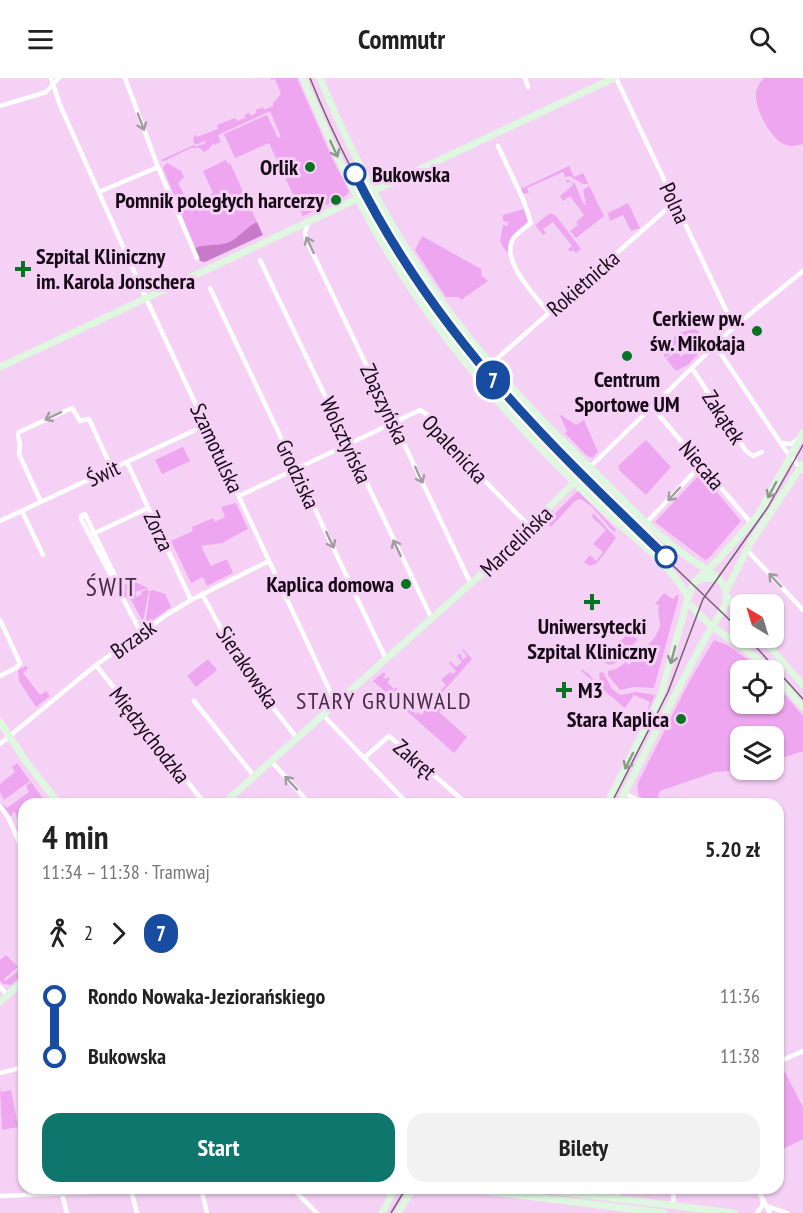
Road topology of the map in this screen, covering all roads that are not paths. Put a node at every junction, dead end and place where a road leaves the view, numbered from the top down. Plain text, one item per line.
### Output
1 (60, 78) edge
2 (125, 78) edge
3 (303, 78) edge
4 (320, 78) edge
5 (525, 78) edge
6 (615, 78) edge
7 (52, 81) edge
8 (528, 87) dead end
9 (0, 106) edge
10 (498, 146) dead end
11 (158, 166) junction
12 (99, 192) junction
13 (374, 192) junction
14 (359, 199) junction
15 (675, 204) junction
16 (308, 223) junction
17 (197, 258) dead end
18 (261, 260) dead end
19 (803, 271) edge
20 (210, 288) dead end
21 (146, 298) junction
22 (549, 313) junction
23 (734, 327) junction
24 (716, 345) junction
25 (491, 364) junction
26 (0, 367) edge
27 (692, 368) junction
28 (652, 407) junction
29 (394, 422) junction
30 (206, 425) junction
31 (802, 434) edge
32 (348, 444) junction
33 (782, 444) junction
34 (762, 452) dead end
35 (791, 456) junction
36 (127, 462) junction
37 (702, 464) junction
38 (590, 467) junction
39 (296, 468) junction
40 (802, 468) edge
41 (112, 469) junction
42 (576, 482) junction
43 (239, 496) junction
44 (41, 502) junction
45 (148, 508) junction
46 (22, 511) junction
47 (0, 521) edge
48 (751, 523) junction
49 (646, 524) junction
50 (530, 527) junction
51 (747, 550) junction
52 (43, 555) dead end
53 (269, 561) junction
54 (706, 571) junction
55 (720, 581) junction
56 (694, 582) junction
57 (471, 584) junction
58 (202, 594) junction
59 (726, 594) junction
60 (688, 597) junction
61 (730, 599) edge
62 (191, 600) junction
63 (692, 606) junction
64 (803, 610) edge
65 (722, 611) junction
66 (432, 619) junction
67 (0, 620) edge
68 (712, 625) junction
69 (141, 633) junction
70 (771, 648) edge
71 (386, 659) junction
72 (760, 660) edge
73 (96, 665) junction
74 (0, 676) edge
75 (803, 685) edge
76 (784, 686) edge
77 (194, 701) dead end
78 (336, 704) junction
79 (803, 707) edge
80 (323, 715) junction
81 (0, 722) edge
82 (9, 736) junction
83 (297, 738) junction
84 (0, 744) edge
85 (364, 758) junction
86 (271, 761) junction
87 (254, 776) junction
88 (624, 793) junction
89 (54, 798) edge
90 (200, 798) edge
91 (230, 798) edge
92 (305, 798) edge
93 (402, 798) edge
94 (460, 798) edge
95 (610, 798) edge
96 (622, 798) edge
97 (634, 798) edge
98 (0, 806) edge
99 (18, 840) edge
100 (18, 986) edge
101 (0, 987) edge
102 (8, 995) junction
103 (0, 1002) edge
104 (803, 1051) edge
105 (784, 1059) edge
106 (18, 1068) edge
107 (0, 1073) edge
108 (62, 1194) joint
109 (132, 1194) edge
110 (202, 1194) edge
111 (298, 1194) edge
112 (392, 1194) edge
113 (410, 1194) edge
114 (505, 1194) edge
115 (580, 1194) edge
116 (617, 1194) edge
117 (674, 1194) edge
118 (760, 1194) edge
119 (0, 1196) edge
120 (617, 1199) junction
121 (763, 1199) junction
122 (673, 1205) junction
123 (766, 1205) junction
124 (629, 1211) edge
125 (67, 1213) edge
126 (137, 1213) edge
127 (207, 1213) edge
128 (317, 1213) edge
129 (382, 1213) edge
130 (398, 1213) edge
131 (664, 1213) edge
132 (735, 1213) edge
133 (757, 1213) edge
134 (770, 1213) edge
135 (787, 1213) edge

1 - 7 street
2 -> 11 street
3 -> 14 street
4 - 13 street
5 - 8 street
6 - 13 street
6 - 15 street, Polna
7 - 9 street
7 - 12 street, Szamotulska
10 - 22 street
11 - 12 street
11 - 17 street
12 - 21 street, Szamotulska
13 - 14 street
13 - 25 street
14 - 16 street
14 - 42 street
15 - 22 street, Rokietnicka
15 - 23 street, Polna
16 - 21 street
29 -> 16 street, Zbąszyńska
18 - 32 street, Wolsztyńska
19 - 23 street, Marcelińska
20 - 39 street, Grodziska
21 - 26 street
21 - 30 street, Szamotulska
22 - 25 street, Rokietnicka
23 - 24 street, Marcelińska
24 - 27 street, Marcelińska
24 - 33 street
25 - 38 street
27 - 28 street, Marcelińska
27 - 34 street, Zakątek
28 - 37 street, Niecała
28 - 38 street, Marcelińska
29 - 32 street, Opalenicka
29 - 50 street, Opalenicka
29 -> 57 street, Zbąszyńska
30 - 36 street, Świt
30 - 43 street, Szamotulska
31 - 33 street
31 - 35 street
32 - 39 street, Opalenicka
66 -> 32 street, Wolsztyńska
33 - 35 street
35 - 40 street
35 -> 48 street
36 - 41 street, Świt
36 - 45 street, Zorza
37 - 48 street, Niecała
37 -> 49 street
38 - 42 street, Marcelińska
38 - 49 street
39 - 43 street, Opalenicka
39 -> 71 street, Grodziska
40 - 51 street
41 - 44 street, Świt
41 -> 44 street
42 - 50 street, Marcelińska
42 - 60 street
43 - 53 street, Szamotulska
44 - 46 street, Świt
45 - 62 street, Zorza
45 - 69 street
46 - 47 street, Świt
46 - 52 street
48 - 54 street
49 - 54 street
50 - 57 street, Marcelińska
51 - 59 street
64 -> 51 street
53 - 58 street, Brzask
53 - 78 street, Szamotulska
54 - 55 street
54 - 56 street
55 - 56 street
55 - 59 street
56 - 60 street
57 - 66 street, Marcelińska
58 - 62 street, Brzask
58 - 83 street, Sierakowska
59 - 61 street
59 - 65 street
60 - 63 street
60 -> 95 street
62 - 69 street, Brzask
63 - 65 street
63 - 68 street
65 - 68 street
66 - 71 street, Marcelińska
67 - 74 street
68 - 72 street
68 - 88 street
69 - 73 street, Brzask
70 - 75 street
71 - 78 street, Marcelińska
73 - 82 street, Brzask
73 - 90 street, Międzychodzka
76 - 79 street
77 - 87 street
78 - 80 street, Marcelińska
80 - 83 street, Marcelińska
80 - 85 street
81 - 82 street
82 - 84 street, Brzask
82 - 89 street
83 - 86 street, Marcelińska
85 - 93 street
85 - 94 street, Zakręt
86 - 87 street, Marcelińska
92 -> 86 street
87 - 91 street, Marcelińska
88 - 96 street
88 - 97 street
98 - 99 street
100 - 102 street
101 - 102 street
102 - 103 street
104 - 105 street
106 - 107 street
108 - 119 street
108 - 125 street
109 - 126 street
110 - 127 street
111 - 128 street
112 - 129 street
113 - 130 street
114 - 124 street
115 - 120 street
116 - 120 street
117 - 122 street
118 - 121 street
120 - 122 street
121 - 123 street
121 - 133 street
122 - 132 street
123 - 134 street
123 - 135 street
124 - 131 street

